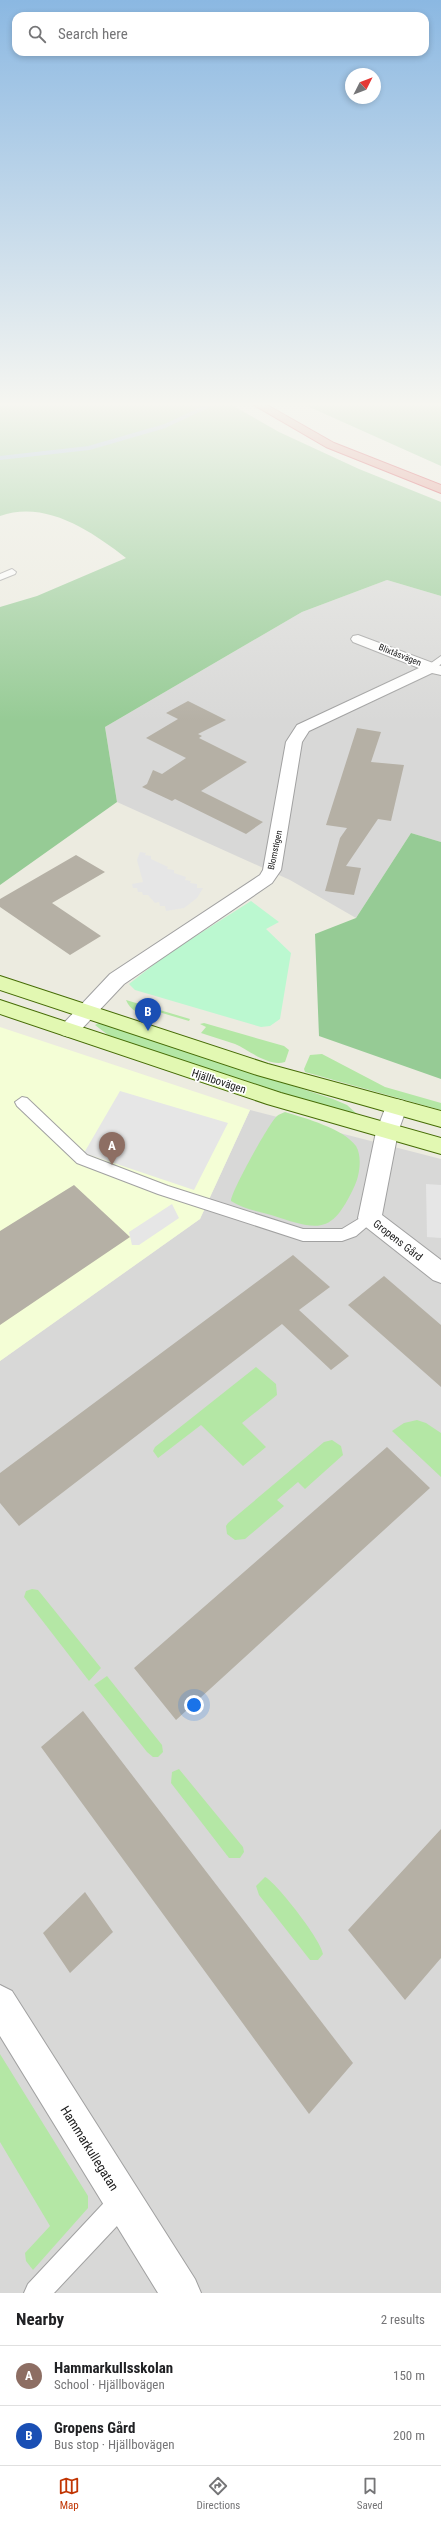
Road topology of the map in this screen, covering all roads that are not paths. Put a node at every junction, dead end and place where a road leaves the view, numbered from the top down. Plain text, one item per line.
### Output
1 (12, 572) dead end
2 (0, 577) edge
3 (358, 639) dead end
4 (437, 666) edge
5 (0, 983) edge
6 (0, 1007) edge
7 (85, 1010) junction
8 (69, 1030) junction
9 (22, 1102) dead end
10 (396, 1107) junction
11 (441, 1119) edge
12 (387, 1132) junction
13 (441, 1146) edge
14 (370, 1218) junction
15 (441, 1273) edge
16 (0, 2003) edge
17 (123, 2201) junction
18 (38, 2293) edge
19 (181, 2293) edge

1 - 2 lane
3 - 4 street, Blixtåsvägen
4 - 7 street, Blomstigen
5 - 7 street
6 - 8 street, Hjällbovägen
7 - 8 street, Blomstigen
7 - 10 street
8 - 12 street, Hjällbovägen
9 - 14 lane
10 - 11 street
10 - 12 street, Gropens Gård
12 - 13 street, Hjällbovägen
12 - 14 street, Gropens Gård
14 - 15 street, Gropens Gård
16 - 17 street, Hammarkullegatan
17 - 18 lane
17 - 19 street, Hammarkullegatan

